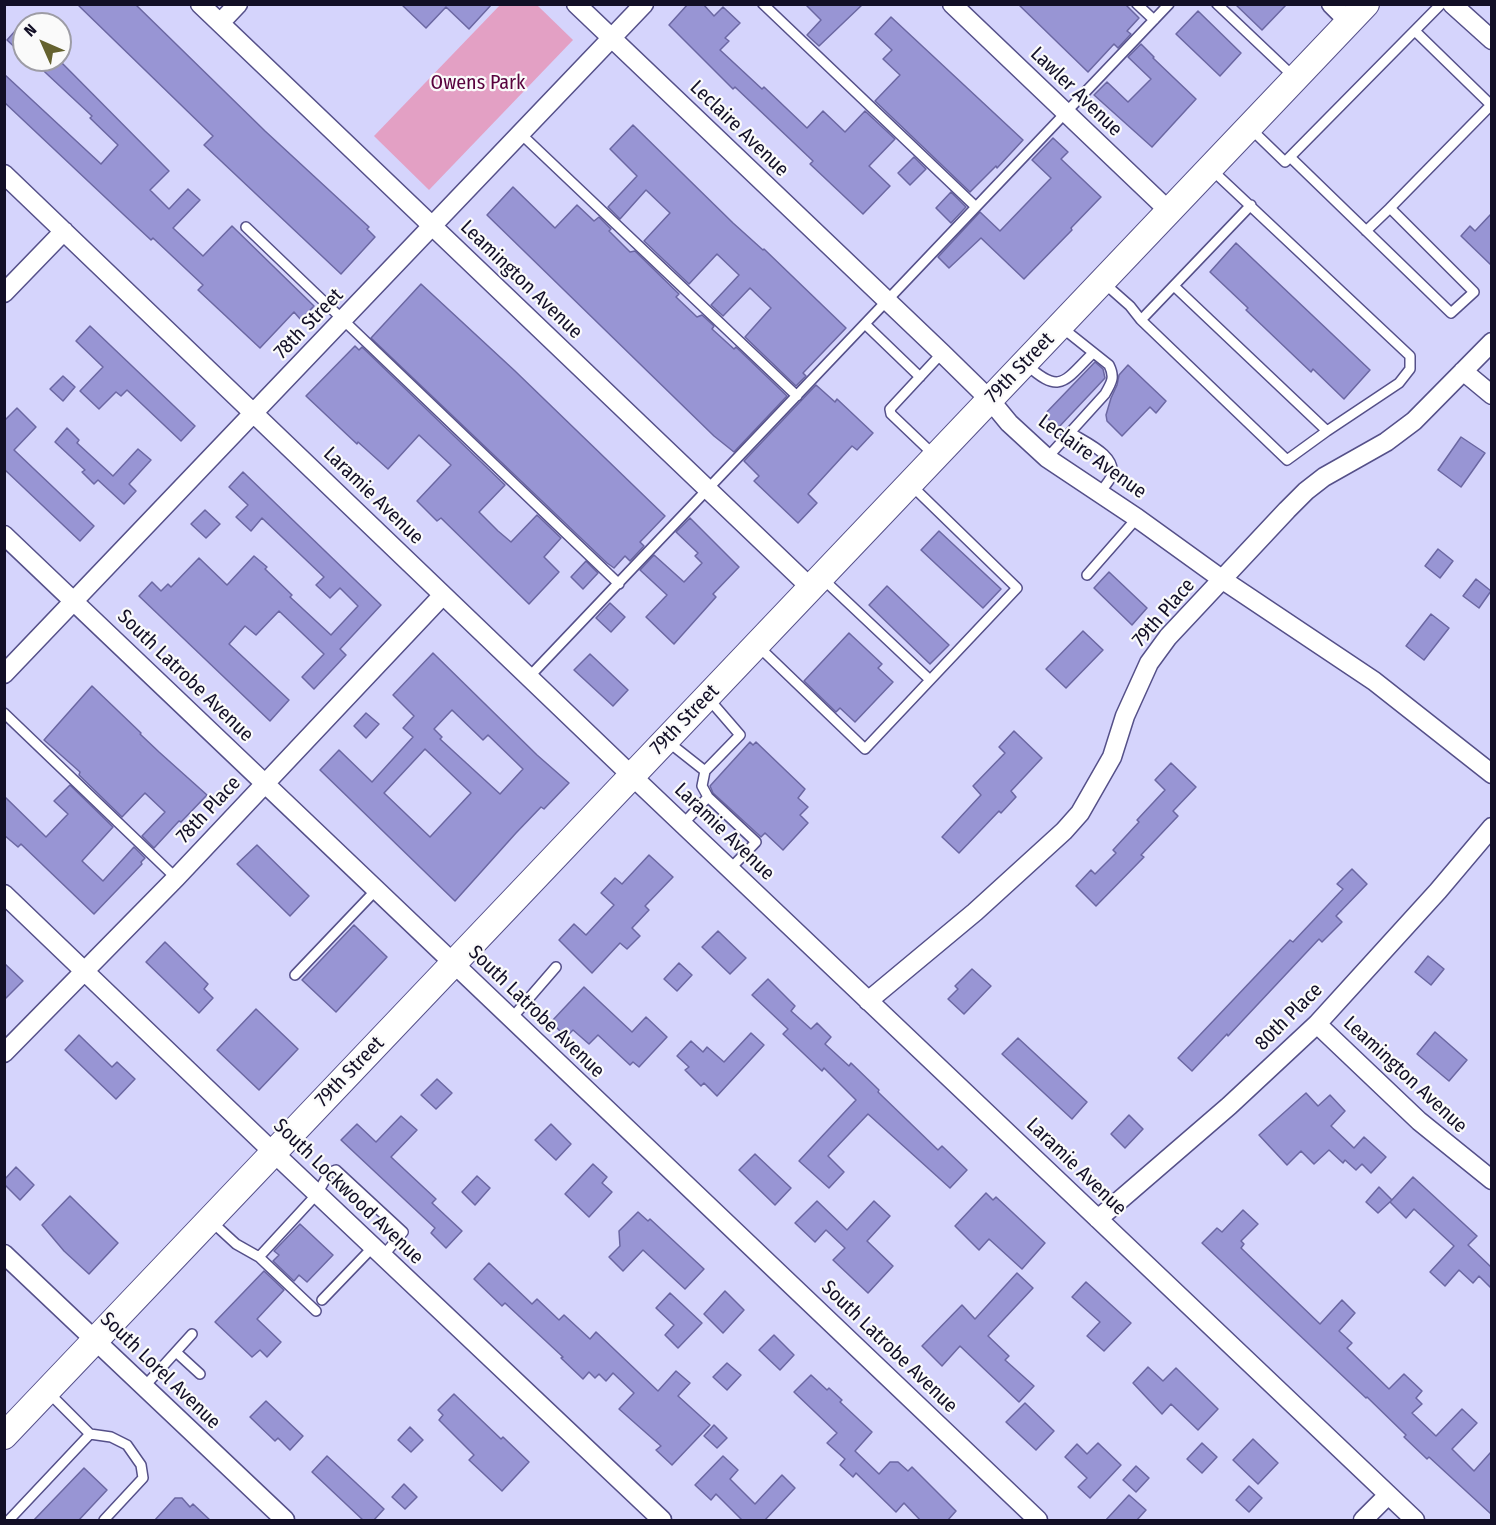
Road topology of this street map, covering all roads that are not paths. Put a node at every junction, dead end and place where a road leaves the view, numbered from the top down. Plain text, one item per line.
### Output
1 (200, 4) edge
2 (238, 4) edge
3 (576, 4) edge
4 (644, 4) edge
5 (763, 4) edge
6 (952, 4) edge
7 (1137, 4) edge
8 (1169, 4) edge
9 (1217, 4) edge
10 (1331, 4) edge
11 (1441, 4) edge
12 (1452, 4) edge
13 (1358, 13) edge
14 (1154, 21) junction
15 (220, 23) junction
16 (1415, 31) junction
17 (611, 39) junction
18 (1491, 40) edge
19 (1296, 79) junction
20 (1491, 105) edge
21 (1066, 113) junction
22 (1250, 127) junction
23 (521, 134) junction
24 (1290, 158) junction
25 (1210, 168) junction
26 (4, 174) edge
27 (1251, 205) junction
28 (976, 207) junction
29 (1390, 208) junction
30 (1169, 212) junction
31 (433, 226) junction
32 (246, 227) dead end
33 (64, 231) junction
34 (1366, 231) junction
35 (1103, 282) junction
36 (1174, 286) junction
37 (4, 293) edge
38 (887, 301) junction
39 (343, 320) junction
40 (1141, 320) junction
41 (865, 324) junction
42 (1060, 326) junction
43 (1491, 342) edge
44 (942, 353) junction
45 (1093, 353) junction
46 (1025, 364) junction
47 (1463, 371) junction
48 (920, 377) junction
49 (1491, 395) edge
50 (797, 396) junction
51 (990, 400) junction
52 (255, 414) junction
53 (1327, 430) junction
54 (1071, 433) junction
55 (936, 457) junction
56 (1047, 458) junction
57 (910, 484) junction
58 (708, 489) junction
59 (1100, 493) junction
60 (1137, 518) junction
61 (4, 535) edge
62 (1087, 575) dead end
63 (1223, 580) junction
64 (816, 583) junction
65 (619, 584) junction
66 (443, 595) junction
67 (74, 601) junction
68 (757, 645) junction
69 (4, 674) edge
70 (529, 677) junction
71 (929, 680) junction
72 (708, 697) junction
73 (4, 713) edge
74 (666, 741) junction
75 (705, 771) junction
76 (1491, 774) edge
77 (632, 776) junction
78 (265, 784) junction
79 (708, 797) junction
80 (683, 824) junction
81 (1491, 827) edge
82 (730, 869) junction
83 (176, 878) junction
84 (376, 890) junction
85 (4, 894) edge
86 (453, 964) junction
87 (556, 967) dead end
88 (83, 971) junction
89 (295, 975) dead end
90 (868, 1001) junction
91 (511, 1019) junction
92 (1317, 1024) junction
93 (4, 1053) edge
94 (274, 1153) junction
95 (1491, 1180) edge
96 (317, 1194) junction
97 (1098, 1219) junction
98 (210, 1220) junction
99 (378, 1252) junction
100 (4, 1254) edge
101 (259, 1257) junction
102 (322, 1300) dead end
103 (316, 1311) dead end
104 (192, 1334) dead end
105 (95, 1341) junction
106 (176, 1352) junction
107 (200, 1374) dead end
108 (144, 1387) junction
109 (47, 1391) junction
110 (90, 1434) junction
111 (4, 1436) edge
112 (1388, 1495) junction
113 (9, 1521) edge
114 (104, 1521) edge
115 (285, 1521) edge
116 (662, 1521) edge
117 (1038, 1521) edge
118 (1363, 1521) edge
119 (1415, 1521) edge

1 - 15 street, Leamington Avenue
2 - 15 street
3 - 17 street, Leclaire Avenue
4 - 17 street, 78th Street
5 - 28 lane
6 - 21 street, Lawler Avenue
7 - 14 lane
8 - 14 lane
9 - 19 lane
10 - 13 street
11 - 16 lane
12 - 18 street
13 - 19 main road, 79th Street
14 - 21 lane
15 - 31 street, Leamington Avenue
16 - 20 lane
16 - 24 lane
17 - 23 street, 78th Street
17 - 38 street, Leclaire Avenue
19 - 22 main road, 79th Street
20 - 29 lane
21 - 28 lane
21 - 30 street, Lawler Avenue
22 - 24 lane
22 - 25 main road, 79th Street
23 - 31 street, 78th Street
23 - 50 lane
24 - 34 lane
25 - 27 lane
25 - 30 main road, 79th Street
26 - 33 street, Laramie Avenue
27 - 36 lane
27 - 53 lane
28 - 38 lane
29 - 34 lane
29 - 34 lane
30 - 35 main road, 79th Street
31 - 39 street, 78th Street
31 - 58 street, Leamington Avenue
32 - 39 lane
33 - 37 street
33 - 52 street, Laramie Avenue
35 - 40 lane
35 - 42 main road, 79th Street
36 - 40 lane
36 - 53 lane
38 - 41 lane
38 - 44 street, Leclaire Avenue
39 - 52 street, 78th Street
39 - 65 lane
40 - 53 lane
41 - 48 lane
41 - 50 lane
42 - 45 lane
42 - 46 main road, 79th Street
43 - 47 street, 79th Place
44 - 48 lane
44 - 51 street, Leclaire Avenue
45 - 46 lane
45 - 54 lane
46 - 51 main road, 79th Street
47 - 49 street
47 - 63 street, 79th Place
48 - 55 lane
50 - 58 lane
51 - 55 main road, 79th Street
51 - 56 street, Leclaire Avenue
52 - 66 street, Laramie Avenue
52 - 67 street, 78th Street
54 - 56 lane
54 - 59 lane
55 - 57 main road, 79th Street
56 - 59 street, Leclaire Avenue
57 - 64 main road, 79th Street
57 - 71 lane
58 - 64 street, Leamington Avenue
58 - 65 lane
59 - 60 street, Leclaire Avenue
60 - 62 lane
60 - 63 street, Leclaire Avenue
61 - 67 street, South Latrobe Avenue
63 - 76 street, Leclaire Avenue
63 - 90 street, 79th Place
64 - 68 main road, 79th Street
64 - 71 lane
65 - 70 lane
66 - 70 street, Laramie Avenue
66 - 78 street, 78th Place
67 - 69 street, 78th Street
67 - 78 street, South Latrobe Avenue
68 - 71 lane
68 - 72 main road, 79th Street
70 - 77 street, Laramie Avenue
72 - 74 main road, 79th Street
72 - 75 lane
73 - 83 lane
74 - 75 lane
74 - 77 main road, 79th Street
75 - 79 lane
77 - 80 street, Laramie Avenue
77 - 86 main road, 79th Street
78 - 83 street, 78th Place
78 - 84 street, South Latrobe Avenue
79 - 80 lane
79 - 82 lane
80 - 82 street, Laramie Avenue
81 - 92 street, 80th Place
82 - 90 street, Laramie Avenue
83 - 88 street, 78th Place
84 - 86 street, South Latrobe Avenue
84 - 89 lane
85 - 88 street, South Lockwood Avenue
86 - 91 street, South Latrobe Avenue
86 - 94 main road, 79th Street
87 - 91 lane
88 - 93 street, 78th Place
88 - 94 street, South Lockwood Avenue
90 - 97 street, Laramie Avenue
91 - 117 street, South Latrobe Avenue
92 - 95 street, Leamington Avenue
92 - 97 street, 80th Place
94 - 96 street, South Lockwood Avenue
94 - 98 main road, 79th Street
96 - 99 street, South Lockwood Avenue
96 - 99 lane
96 - 101 lane
97 - 112 street, Laramie Avenue
98 - 101 lane
98 - 105 main road, 79th Street
99 - 102 lane
99 - 116 street, South Lockwood Avenue
100 - 105 street, South Lorel Avenue
101 - 103 lane
104 - 106 lane
105 - 108 street, South Lorel Avenue
105 - 109 main road, 79th Street
106 - 107 lane
106 - 108 lane
108 - 115 street, South Lorel Avenue
109 - 110 lane
109 - 111 main road, 79th Street
110 - 113 lane
110 - 114 lane
112 - 118 street
112 - 119 street, Laramie Avenue

